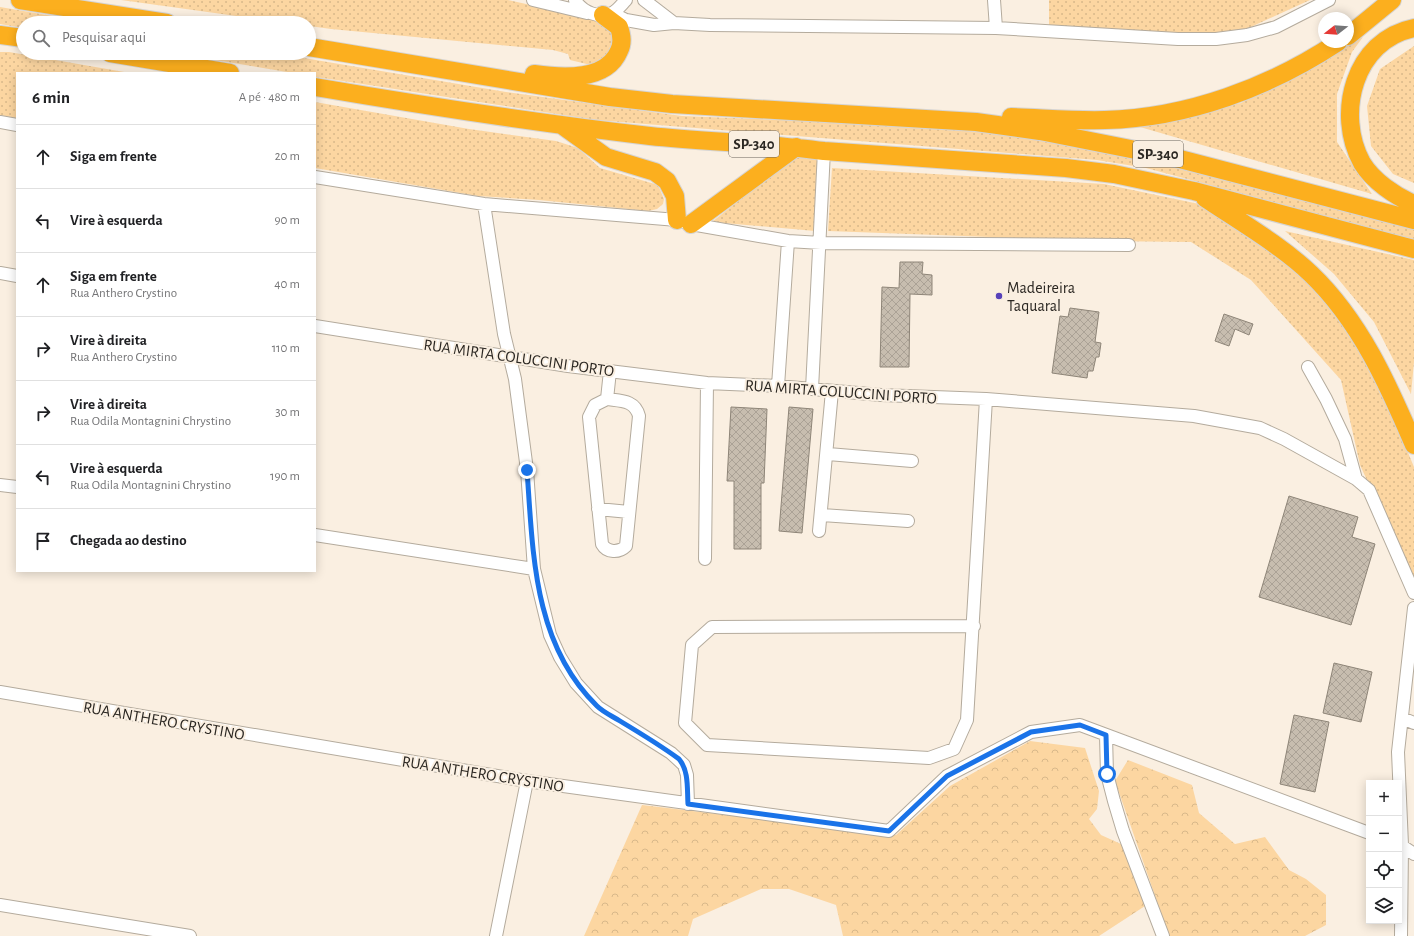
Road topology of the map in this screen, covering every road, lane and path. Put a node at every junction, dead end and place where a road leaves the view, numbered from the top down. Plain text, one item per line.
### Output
1 (20, 0) edge
2 (57, 0) edge
3 (534, 0) edge
4 (575, 0) edge
5 (626, 0) edge
6 (644, 0) edge
7 (994, 0) edge
8 (1329, 0) edge
9 (1392, 0) edge
10 (602, 14) junction
11 (124, 16) joint
12 (674, 23) junction
13 (996, 28) junction
14 (1414, 28) edge
15 (1354, 31) edge
16 (0, 35) edge
17 (16, 37) edge
18 (316, 48) edge
19 (316, 48) edge
20 (1329, 48) edge
21 (152, 60) edge
22 (224, 72) edge
23 (316, 87) edge
24 (897, 116) junction
25 (0, 122) edge
26 (16, 125) edge
27 (561, 125) junction
28 (796, 147) junction
29 (824, 151) junction
30 (316, 177) edge
31 (1194, 191) junction
32 (484, 204) junction
33 (1414, 204) edge
34 (1414, 220) edge
35 (684, 222) junction
36 (788, 240) junction
37 (821, 243) junction
38 (1129, 246) dead end
39 (1414, 249) edge
40 (0, 273) edge
41 (16, 276) edge
42 (316, 326) edge
43 (509, 357) junction
44 (1308, 367) dead end
45 (610, 371) junction
46 (707, 383) junction
47 (778, 386) junction
48 (812, 389) junction
49 (832, 391) junction
50 (607, 399) junction
51 (986, 399) junction
52 (1414, 446) edge
53 (828, 454) junction
54 (912, 461) dead end
55 (1356, 479) junction
56 (0, 485) edge
57 (16, 488) edge
58 (598, 509) junction
59 (629, 512) junction
60 (822, 515) junction
61 (908, 521) dead end
62 (819, 532) dead end
63 (316, 535) edge
64 (705, 559) dead end
65 (534, 569) junction
66 (1414, 593) edge
67 (1414, 608) edge
68 (974, 626) junction
69 (0, 692) edge
70 (1402, 718) junction
71 (1414, 723) edge
72 (1106, 735) junction
73 (527, 781) junction
74 (688, 804) junction
75 (1399, 816) edge
76 (1366, 832) edge
77 (1402, 845) edge
78 (1400, 852) edge
79 (1414, 854) edge
80 (0, 905) edge
81 (190, 936) edge
82 (496, 936) edge
83 (1163, 936) edge
84 (1401, 936) edge

1 - 11 highway
2 - 11 highway
3 - 10 street
4 - 10 street
5 - 10 street
6 - 12 street
7 - 13 street
8 - 13 street
9 - 15 highway
10 - 12 street
10 - 18 highway
12 - 13 street
14 - 33 highway
16 - 17 highway
19 - 24 highway, SP-340
20 - 24 highway
21 - 22 highway
23 - 27 highway, SP-340
24 - 34 highway, SP-340
25 - 26 street
27 - 28 highway, SP-340
27 - 35 highway
28 - 29 highway, SP-340
28 - 35 highway
29 - 31 highway, SP-340
29 - 37 street
30 - 32 street
31 - 39 highway, SP-340
31 - 52 highway
32 - 35 street
32 - 43 street
35 - 36 street
36 - 37 street
36 - 47 street
37 - 38 street
37 - 48 street
40 - 41 street
42 - 43 street, RUA MIRTA COLUCCINI PORTO
43 - 45 street, RUA MIRTA COLUCCINI PORTO
43 - 65 street
44 - 55 street
45 - 46 street, RUA MIRTA COLUCCINI PORTO
45 - 50 street
46 - 47 street, RUA MIRTA COLUCCINI PORTO
46 - 64 street
47 - 48 street, RUA MIRTA COLUCCINI PORTO
48 - 49 street, RUA MIRTA COLUCCINI PORTO
49 - 51 street, RUA MIRTA COLUCCINI PORTO
49 - 53 street
50 - 58 street
50 - 59 street
51 - 55 street, RUA MIRTA COLUCCINI PORTO
51 - 68 street
53 - 54 street
53 - 60 street
55 - 66 street, RUA MIRTA COLUCCINI PORTO
56 - 57 street
58 - 59 street
58 - 59 street
60 - 61 street
60 - 62 street
63 - 65 street
65 - 74 street
67 - 70 street
68 - 68 street
69 - 73 street, RUA ANTHERO CRYSTINO
70 - 71 street
70 - 75 street
72 - 74 street, RUA ANTHERO CRYSTINO
72 - 76 street
72 - 83 street
73 - 74 street, RUA ANTHERO CRYSTINO
73 - 82 street
77 - 79 street
78 - 84 street
80 - 81 street

